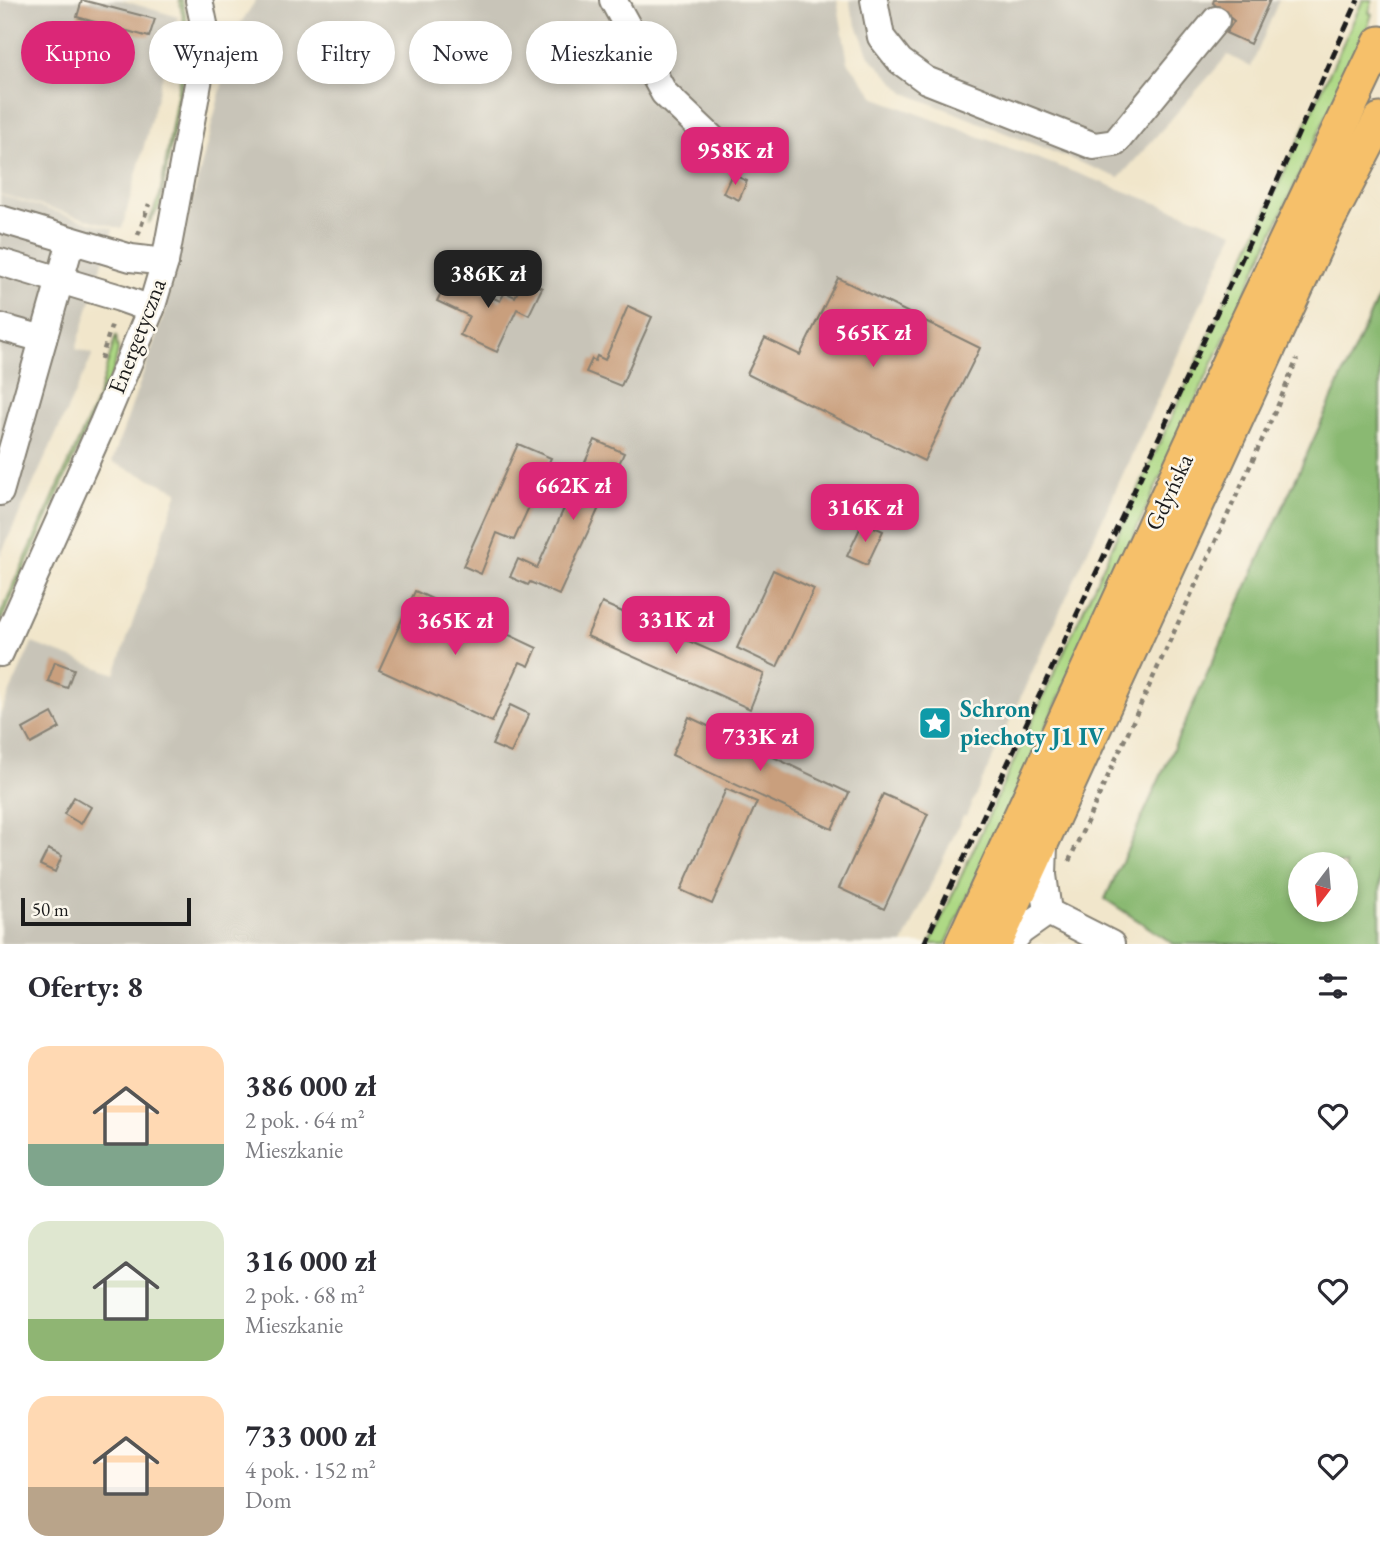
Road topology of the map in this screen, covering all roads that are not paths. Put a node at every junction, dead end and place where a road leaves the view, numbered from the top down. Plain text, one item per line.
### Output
1 (199, 0) edge
2 (613, 0) edge
3 (874, 0) edge
4 (1216, 20) dead end
5 (1380, 43) edge
6 (1380, 120) edge
7 (722, 148) dead end
8 (0, 219) edge
9 (71, 241) junction
10 (0, 262) edge
11 (165, 262) junction
12 (60, 279) junction
13 (151, 309) junction
14 (0, 327) edge
15 (43, 339) junction
16 (7, 441) edge
17 (0, 492) edge
18 (0, 653) edge
19 (1045, 835) junction
20 (1048, 912) junction
21 (962, 944) edge
22 (995, 944) edge
23 (1010, 944) edge
24 (1111, 944) edge

1 - 11 street, Energetyczna
2 - 7 street
3 - 4 street
5 - 21 main road, Gdyńska
6 - 19 main road, Gdyńska
8 - 9 street
9 - 11 street
9 - 12 street
10 - 12 street
11 - 13 street, Energetyczna
12 - 13 street
12 - 15 street
13 - 18 street, Energetyczna
14 - 15 street
15 - 16 street
16 - 17 street
19 - 20 street
19 - 22 main road, Gdyńska
20 - 23 street
20 - 24 street

